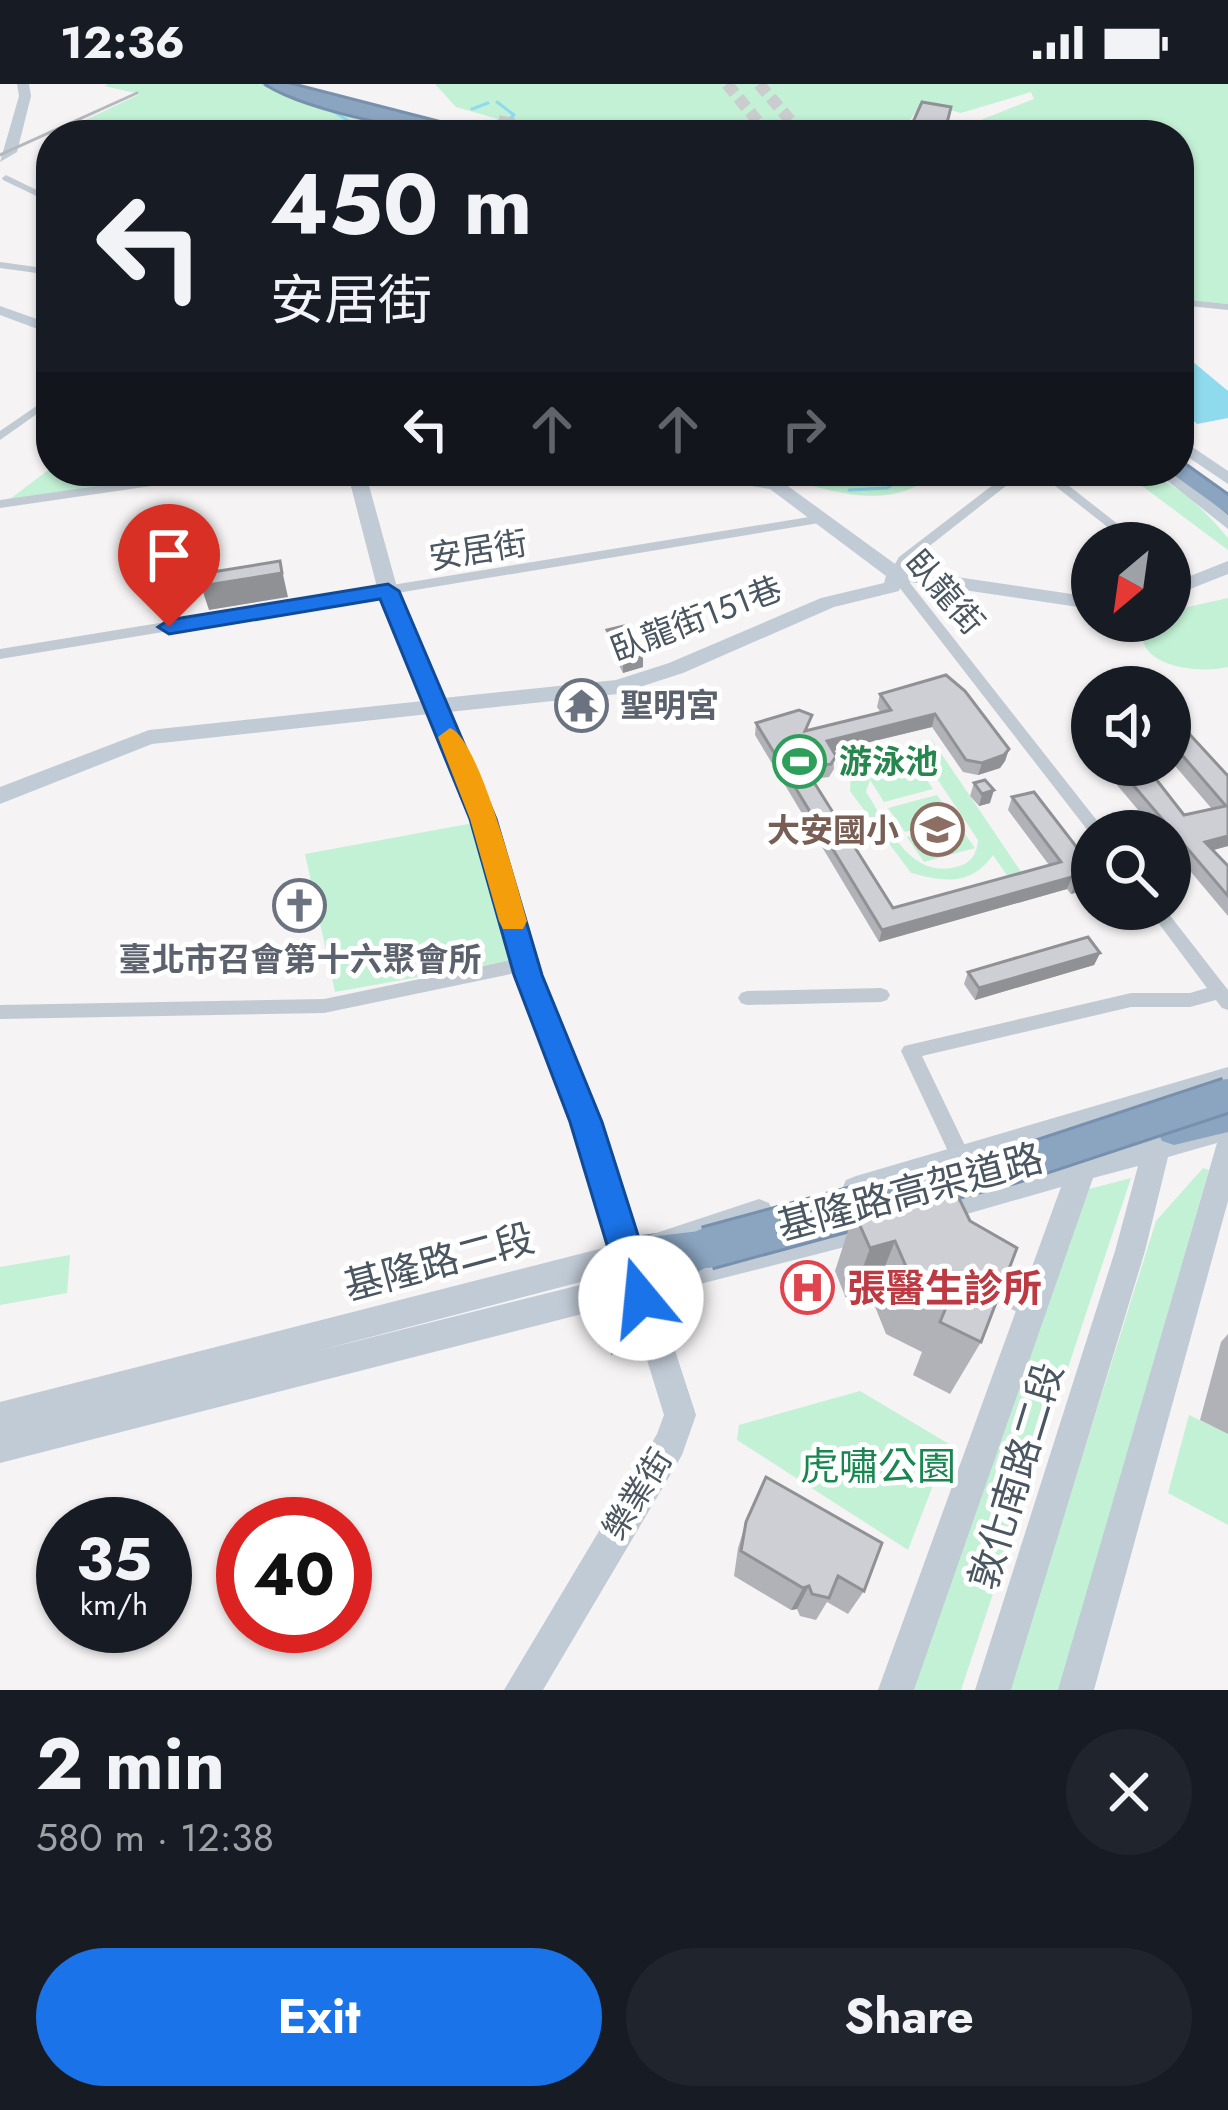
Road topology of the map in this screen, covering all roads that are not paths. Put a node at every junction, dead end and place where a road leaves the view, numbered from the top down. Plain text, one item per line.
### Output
1 (23, 84) edge
2 (274, 84) edge
3 (315, 84) edge
4 (403, 120) edge
5 (484, 120) edge
6 (4, 150) edge
7 (3, 179) edge
8 (36, 193) edge
9 (0, 265) edge
10 (36, 270) edge
11 (1194, 304) edge
12 (1228, 307) edge
13 (0, 310) edge
14 (36, 323) edge
15 (36, 410) edge
16 (0, 436) edge
17 (1194, 454) edge
18 (1194, 466) edge
19 (1228, 479) edge
20 (1194, 480) edge
21 (123, 486) edge
22 (360, 486) edge
23 (776, 486) edge
24 (1000, 486) edge
25 (1062, 486) edge
26 (1183, 486) edge
27 (1228, 491) edge
28 (0, 504) edge
29 (1228, 508) edge
30 (821, 519) junction
31 (1109, 522) edge
32 (1228, 524) edge
33 (1228, 567) edge
34 (896, 574) junction
35 (1191, 577) edge
36 (388, 591) junction
37 (1071, 600) edge
38 (0, 654) edge
39 (436, 705) junction
40 (0, 796) edge
41 (1080, 810) edge
42 (1172, 930) edge
43 (525, 964) junction
44 (881, 995) dead end
45 (747, 998) dead end
46 (1224, 998) edge
47 (0, 1012) edge
48 (1228, 1079) edge
49 (1210, 1092) edge
50 (1228, 1107) edge
51 (1228, 1117) edge
52 (1107, 1125) junction
53 (1228, 1128) edge
54 (1158, 1140) junction
55 (1228, 1150) edge
56 (962, 1158) junction
57 (1083, 1168) junction
58 (638, 1267) junction
59 (959, 1274) edge
60 (1032, 1310) junction
61 (0, 1418) edge
62 (0, 1447) edge
63 (522, 1690) edge
64 (896, 1690) edge
65 (992, 1690) edge
66 (1076, 1690) edge

1 - 6 main road
2 - 4 highway
3 - 5 highway
6 - 7 street
7 - 8 street
9 - 10 street
11 - 12 street
13 - 14 main road
15 - 16 street
17 - 19 main road
18 - 27 highway
20 - 29 highway
21 - 28 street
22 - 36 main road, 樂業街
23 - 30 main road, 臥龍街
24 - 34 street
25 - 31 street
26 - 32 main road
30 - 34 main road, 臥龍街
30 - 36 street, 安居街
33 - 35 main road
34 - 37 main road
34 - 39 main road, 臥龍街151巷
34 - 41 street, 臥龍街
36 - 38 street, 安居街
36 - 39 main road, 樂業街
39 - 40 main road
39 - 43 main road, 樂業街
42 - 46 street
43 - 47 street
43 - 58 main road, 樂業街
44 - 45 street
46 - 56 street
48 - 49 main road
49 - 52 highway, 基隆路高架道路, bridge
49 - 54 main road, 敦化南路二段
50 - 54 highway
51 - 52 highway, 基隆路高架道路, bridge
52 - 56 main road, 基隆路二段
52 - 57 main road, 敦化南路二段
52 - 58 highway, 基隆路高架道路, bridge
53 - 54 main road, 基隆路二段
54 - 57 main road, 基隆路二段
54 - 65 main road, 敦化南路二段
55 - 66 main road
56 - 58 main road, 基隆路二段
57 - 58 main road, 基隆路二段
57 - 60 main road, 敦化南路二段
58 - 61 main road, 基隆路二段
58 - 62 main road, 基隆路二段
58 - 63 main road, 樂業街
59 - 60 street
60 - 64 main road, 敦化南路二段

